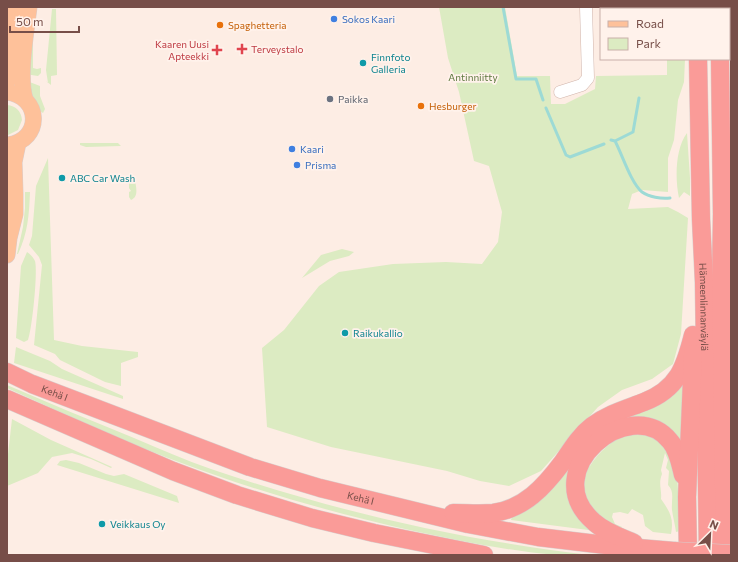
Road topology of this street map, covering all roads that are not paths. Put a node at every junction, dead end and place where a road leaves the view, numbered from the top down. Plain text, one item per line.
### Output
1 (16, 7) edge
2 (29, 7) edge
3 (586, 7) edge
4 (698, 60) edge
5 (720, 60) edge
6 (7, 82) edge
7 (7, 92) edge
8 (560, 92) dead end
9 (25, 99) junction
10 (13, 144) edge
11 (722, 214) junction
12 (701, 219) junction
13 (7, 220) edge
14 (9, 238) junction
15 (7, 255) edge
16 (731, 272) edge
17 (693, 335) junction
18 (7, 372) edge
19 (7, 399) edge
20 (687, 497) junction
21 (421, 512) junction
22 (374, 533) junction
23 (652, 549) junction
24 (724, 550) edge
25 (681, 553) edge
26 (422, 555) edge
27 (484, 555) edge

1 - 6 main road
2 - 9 main road
3 - 8 street
4 - 12 highway, Hämeenlinnanväylä
5 - 11 highway, Hämeenlinnanväylä
7 - 9 main road
9 - 10 main road
10 - 14 main road
11 - 16 highway
11 - 24 highway, Hämeenlinnanväylä
12 - 17 highway
12 - 24 highway, Hämeenlinnanväylä
13 - 14 main road
14 - 15 main road
17 - 20 highway
17 - 21 highway
18 - 21 highway, Kehä I
19 - 22 highway
20 - 23 highway
20 - 25 highway
21 - 23 highway, Kehä I
22 - 26 highway
22 - 27 highway
23 - 25 highway, Kehä I
24 - 25 highway, Kehä I, bridge

